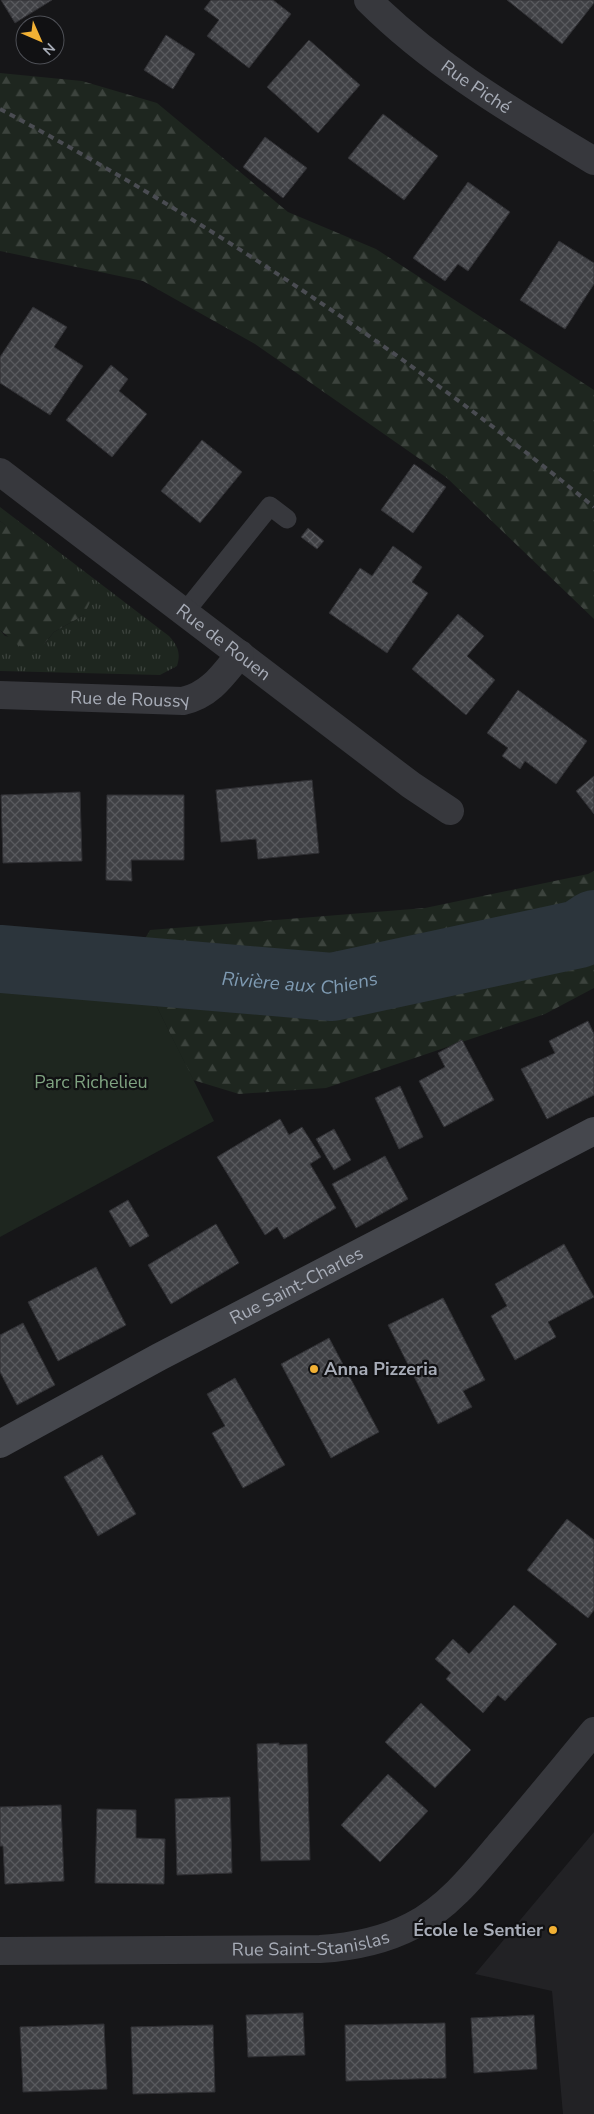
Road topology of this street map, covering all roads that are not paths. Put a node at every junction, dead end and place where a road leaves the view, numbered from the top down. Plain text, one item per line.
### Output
1 (368, 0) edge
2 (594, 162) edge
3 (0, 472) edge
4 (287, 519) dead end
5 (185, 612) junction
6 (240, 654) junction
7 (0, 695) edge
8 (450, 811) dead end
9 (594, 1131) edge
10 (0, 1444) edge
11 (594, 1731) edge
12 (0, 1951) edge

1 - 2 street, Rue Piché
3 - 5 street, Rue de Rouen
4 - 5 lane
5 - 6 street, Rue de Rouen
6 - 7 street, Rue de Roussy
6 - 8 street, Rue de Rouen
9 - 10 street, Rue Saint-Charles
11 - 12 street, Rue Saint-Stanislas

